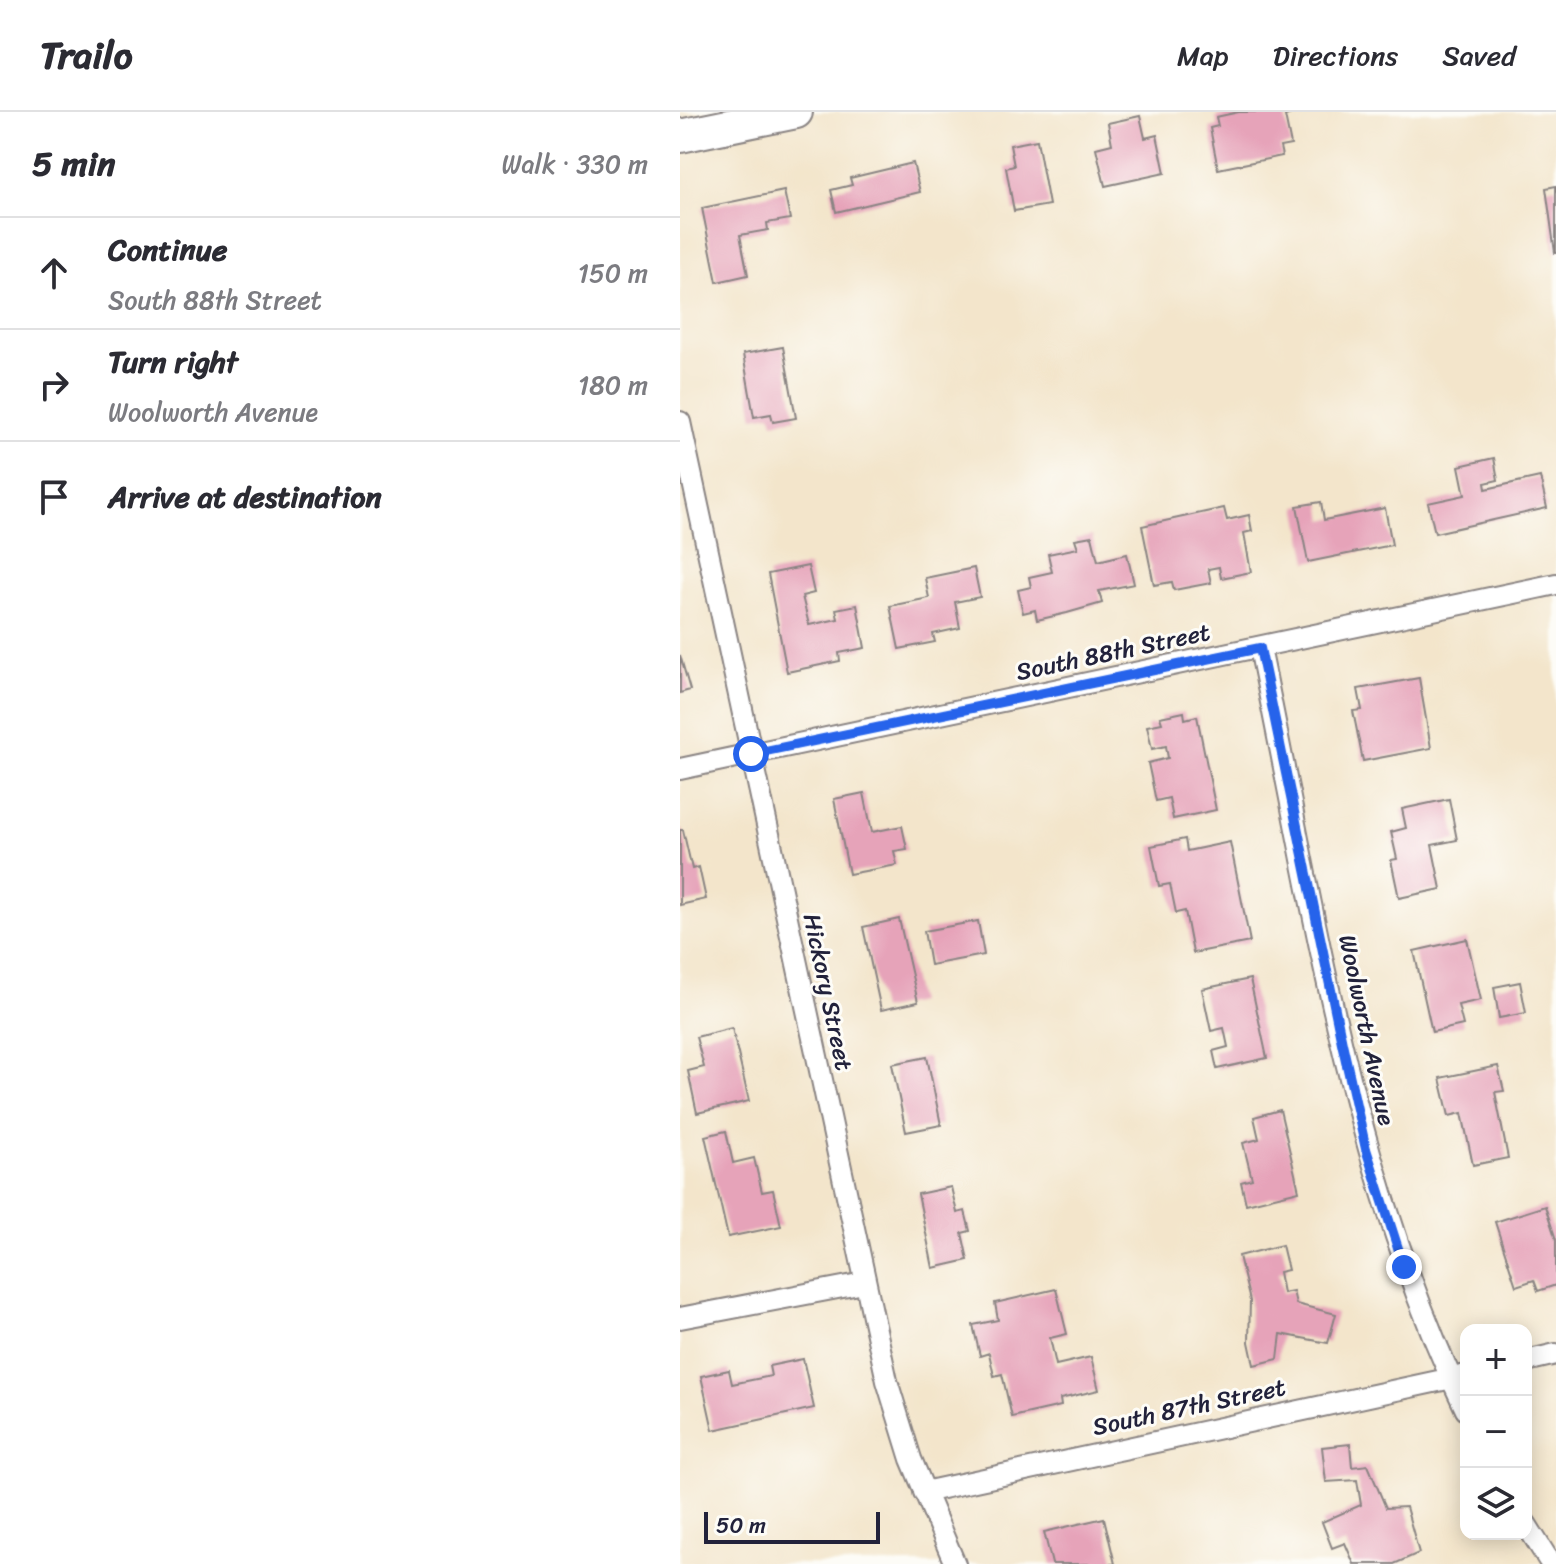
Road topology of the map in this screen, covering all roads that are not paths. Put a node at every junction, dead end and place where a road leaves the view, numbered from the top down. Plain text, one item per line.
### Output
1 (796, 112) edge
2 (680, 136) edge
3 (680, 422) edge
4 (1556, 584) edge
5 (1260, 648) junction
6 (751, 754) junction
7 (680, 769) edge
8 (864, 1283) junction
9 (680, 1318) edge
10 (1556, 1354) edge
11 (1532, 1360) edge
12 (1458, 1377) edge
13 (924, 1492) junction
14 (1532, 1534) edge
15 (955, 1564) edge
16 (1551, 1564) edge

1 - 2 main road
3 - 6 street, Hickory Street
4 - 5 street, South 88th Street
5 - 6 street, South 88th Street
5 - 12 street, Woolworth Avenue
6 - 7 street, South 88th Street
6 - 8 street, Hickory Street
8 - 9 street
8 - 13 street, Hickory Street
10 - 11 street
12 - 13 street, South 87th Street
13 - 15 street, Hickory Street
14 - 16 street

